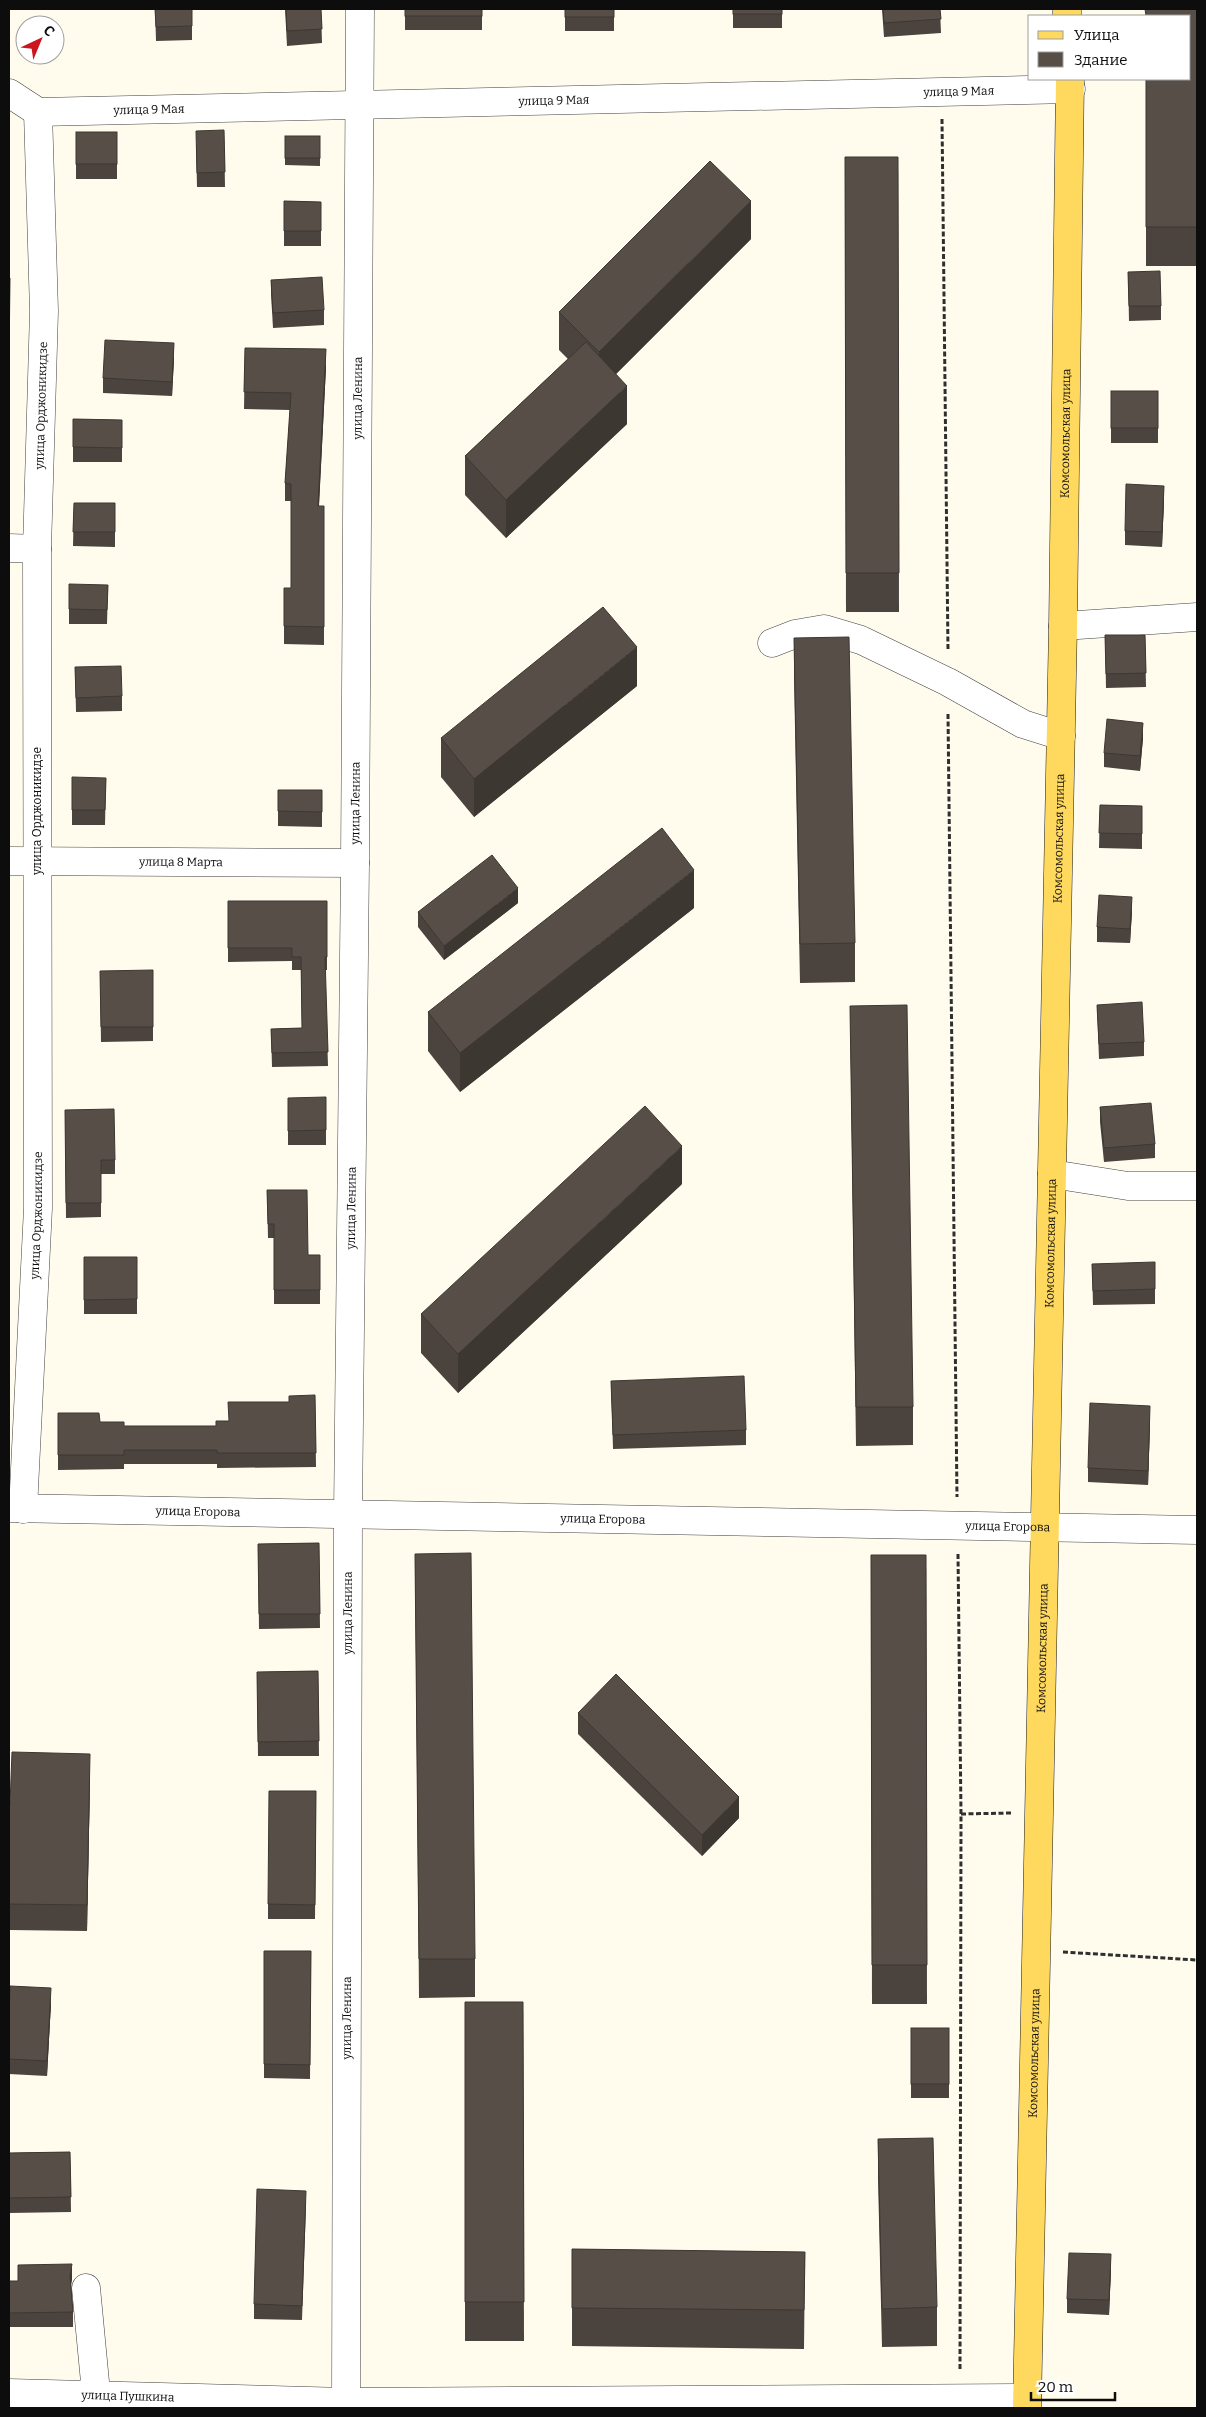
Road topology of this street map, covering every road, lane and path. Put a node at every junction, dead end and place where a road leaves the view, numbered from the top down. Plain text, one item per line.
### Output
1 (360, 9) edge
2 (1071, 84) edge
3 (942, 92) junction
4 (9, 93) edge
5 (361, 106) junction
6 (38, 112) junction
7 (9, 548) edge
8 (37, 549) junction
9 (1197, 617) edge
10 (1063, 626) junction
11 (772, 643) dead end
12 (948, 682) junction
13 (1060, 736) junction
14 (9, 861) edge
15 (37, 861) junction
16 (355, 863) junction
17 (1052, 1174) junction
18 (1197, 1186) edge
19 (16, 1509) edge
20 (348, 1514) junction
21 (957, 1526) junction
22 (1044, 1528) junction
23 (1197, 1530) edge
24 (1012, 1813) dead end
25 (961, 1814) junction
26 (1063, 1952) dead end
27 (1197, 1960) edge
28 (86, 2288) dead end
29 (9, 2393) edge
30 (90, 2394) junction
31 (960, 2398) junction
32 (1027, 2403) edge
33 (346, 2405) edge

1 - 5 street, улица Ленина
2 - 3 street, улица 9 Мая
2 - 10 main road, Комсомольская улица
3 - 5 street, улица 9 Мая
3 - 12 path
4 - 6 street
5 - 6 street, улица 9 Мая
5 - 16 street, улица Ленина
6 - 8 street, улица Орджоникидзе
7 - 8 street
8 - 15 street, улица Орджоникидзе
9 - 10 street
10 - 13 main road, Комсомольская улица
11 - 12 street
12 - 13 street
12 - 21 path
13 - 17 main road, Комсомольская улица
14 - 15 street, улица 8 Марта
15 - 16 street, улица 8 Марта
15 - 19 street, улица Орджоникидзе
16 - 20 street, улица Ленина
17 - 18 street
17 - 22 main road, Комсомольская улица
19 - 20 street, улица Егорова
20 - 21 street, улица Егорова
20 - 33 street, улица Ленина
21 - 22 street, улица Егорова
21 - 25 path
22 - 23 street, улица Егорова
22 - 32 main road, Комсомольская улица
24 - 25 path
25 - 31 path
26 - 27 path
28 - 30 street
29 - 30 street, улица Пушкина
30 - 33 street, улица Пушкина
31 - 32 street, улица Пушкина
31 - 33 street, улица Пушкина

